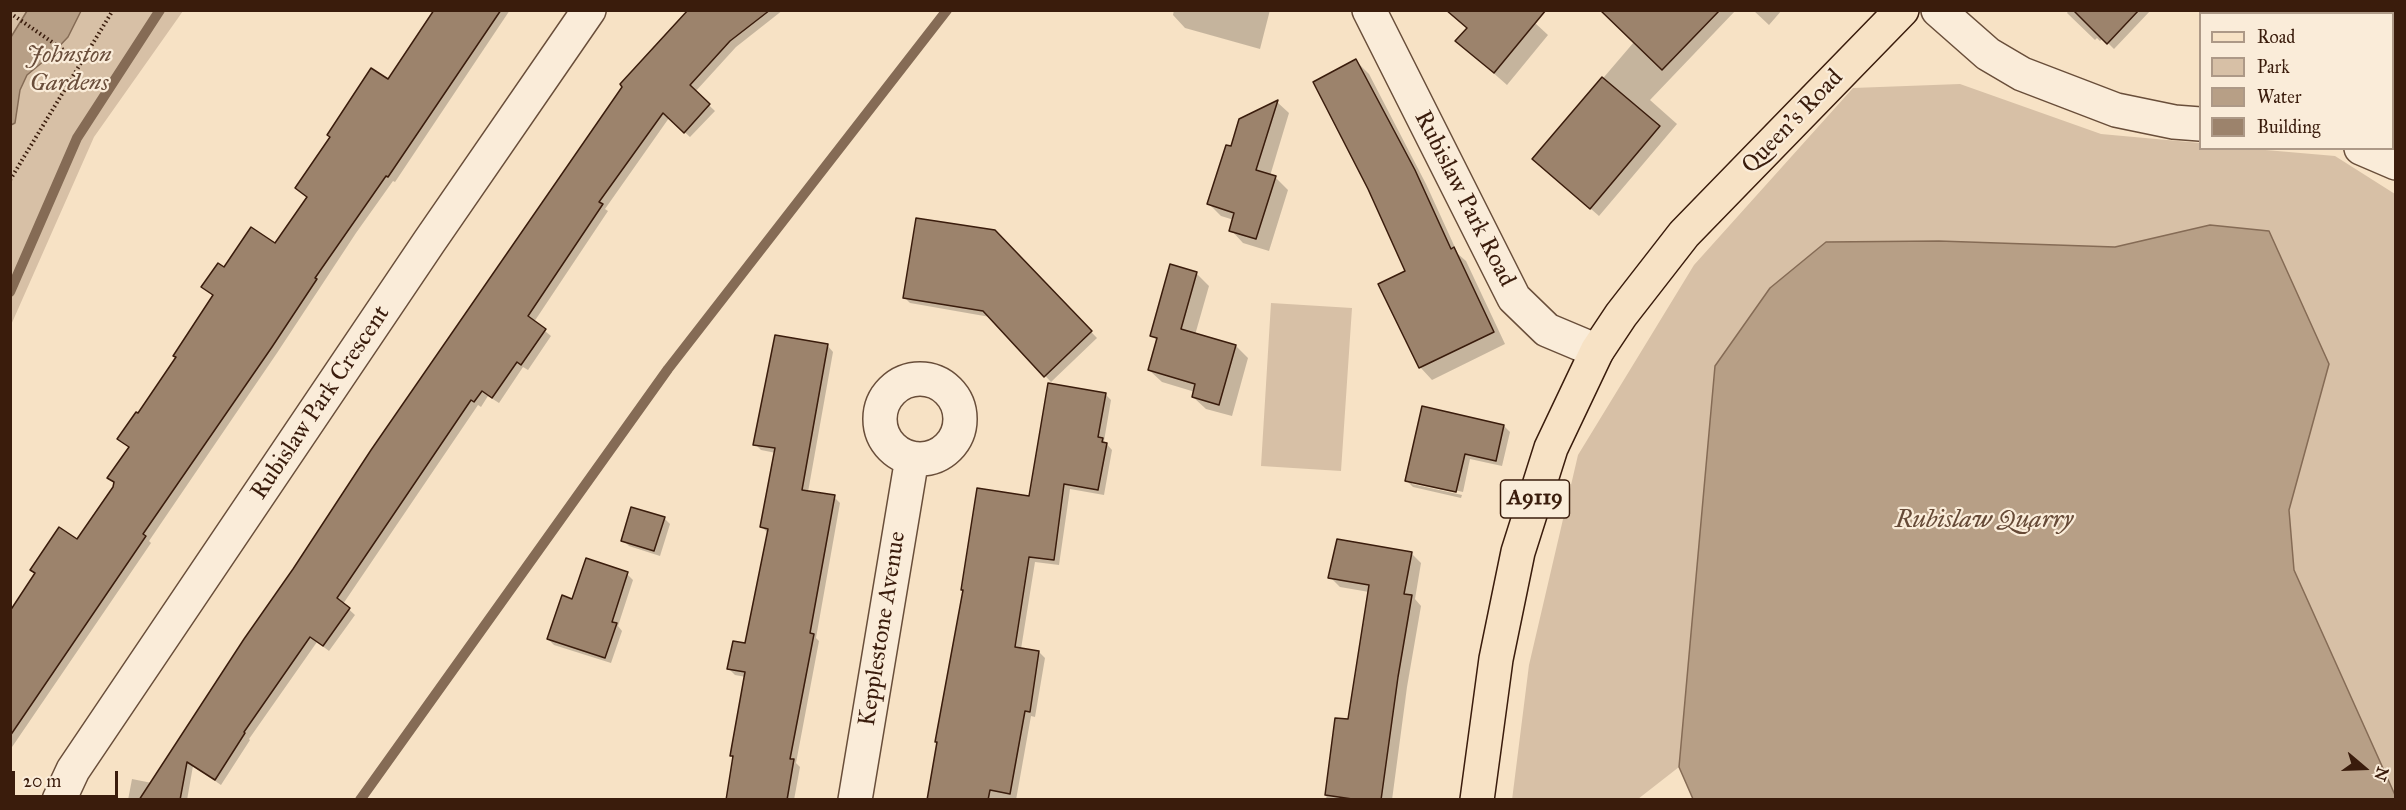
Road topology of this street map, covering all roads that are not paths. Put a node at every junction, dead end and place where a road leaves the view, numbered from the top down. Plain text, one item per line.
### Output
1 (589, 10) edge
2 (1369, 10) edge
3 (1902, 10) edge
4 (1938, 10) edge
5 (2199, 124) edge
6 (2366, 150) edge
7 (2396, 163) edge
8 (1597, 351) junction
9 (912, 458) dead end
10 (59, 800) edge
11 (855, 800) edge
12 (1478, 800) edge

1 - 10 street, Rubislaw Park Crescent
2 - 8 street, Rubislaw Park Road
3 - 8 main road, Queen's Road / A9119
4 - 5 street
6 - 7 street
8 - 12 main road, A9119
9 - 11 street, Kepplestone Avenue

